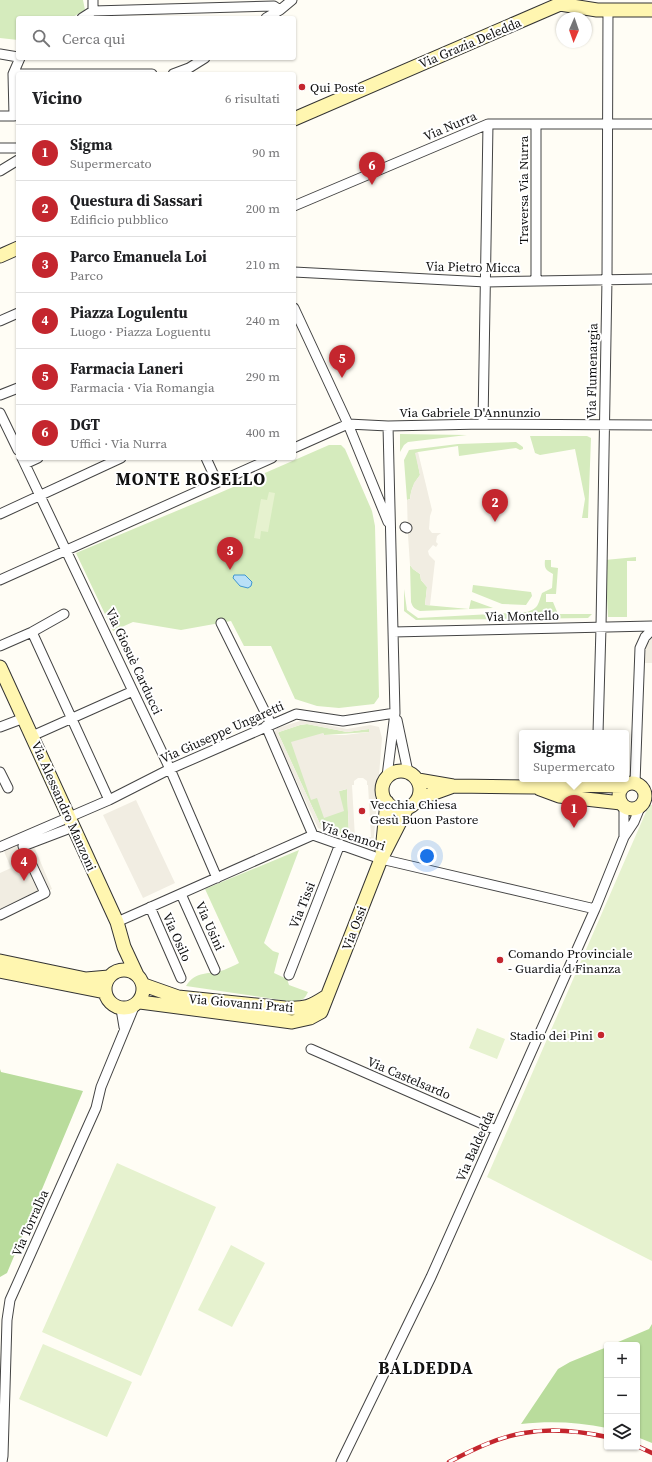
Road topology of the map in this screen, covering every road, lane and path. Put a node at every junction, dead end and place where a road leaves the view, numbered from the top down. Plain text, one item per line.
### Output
1 (93, 0) edge
2 (292, 0) edge
3 (560, 2) edge
4 (280, 10) junction
5 (608, 10) junction
6 (652, 10) edge
7 (92, 11) junction
8 (85, 16) edge
9 (270, 16) edge
10 (0, 54) edge
11 (16, 57) edge
12 (18, 60) edge
13 (203, 60) edge
14 (190, 71) edge
15 (13, 74) joint
16 (0, 116) edge
17 (296, 118) edge
18 (488, 124) junction
19 (536, 124) junction
20 (608, 124) junction
21 (652, 124) edge
22 (0, 148) edge
23 (16, 148) edge
24 (16, 161) edge
25 (0, 171) edge
26 (296, 205) edge
27 (16, 249) edge
28 (0, 256) edge
29 (296, 272) edge
30 (607, 279) junction
31 (652, 279) edge
32 (536, 281) junction
33 (486, 282) junction
34 (296, 312) edge
35 (16, 314) edge
36 (0, 321) edge
37 (16, 389) edge
38 (0, 395) edge
39 (0, 413) edge
40 (348, 424) junction
41 (483, 424) junction
42 (604, 425) junction
43 (652, 425) edge
44 (388, 426) junction
45 (16, 446) edge
46 (296, 447) edge
47 (117, 460) edge
48 (207, 460) edge
49 (267, 460) edge
50 (24, 461) edge
51 (217, 482) junction
52 (40, 495) junction
53 (0, 514) edge
54 (390, 527) junction
55 (66, 550) junction
56 (0, 580) edge
57 (64, 614) dead end
58 (221, 623) dead end
59 (652, 626) edge
60 (601, 627) junction
61 (652, 630) edge
62 (32, 632) junction
63 (393, 632) junction
64 (0, 646) edge
65 (0, 667) edge
66 (133, 691) junction
67 (395, 713) junction
68 (24, 718) junction
69 (71, 718) junction
70 (269, 725) junction
71 (0, 728) edge
72 (598, 730) edge
73 (32, 736) junction
74 (170, 769) junction
75 (0, 772) edge
76 (387, 776) junction
77 (413, 776) junction
78 (597, 782) edge
79 (453, 786) junction
80 (534, 787) junction
81 (8, 788) dead end
82 (641, 793) edge
83 (418, 799) junction
84 (109, 800) junction
85 (387, 802) junction
86 (622, 805) junction
87 (407, 808) junction
88 (70, 822) junction
89 (314, 835) junction
90 (624, 837) junction
91 (340, 844) junction
92 (0, 847) edge
93 (381, 859) junction
94 (217, 878) junction
95 (181, 894) junction
96 (150, 908) junction
97 (595, 909) junction
98 (0, 915) edge
99 (117, 922) junction
100 (124, 947) junction
101 (0, 961) edge
102 (215, 970) dead end
103 (0, 971) edge
104 (111, 975) junction
105 (289, 975) dead end
106 (181, 978) dead end
107 (140, 980) junction
108 (105, 992) junction
109 (327, 996) junction
110 (132, 1006) junction
111 (311, 1049) dead end
112 (496, 1130) junction
113 (10, 1300) junction
114 (0, 1302) edge
115 (2, 1462) edge
116 (341, 1462) edge

1 - 7 street
2 - 4 street
3 - 5 main road, Via Grazia Deledda
3 - 17 main road, Via Grazia Deledda
4 - 7 street
4 - 9 street
5 - 6 main road, Via Grazia Deledda
5 - 20 street, Via Flumenargia
7 - 8 street
10 - 11 street
12 - 15 street
13 - 14 street
15 - 16 street
18 - 19 street, Via Nurra
18 - 26 street, Via Nurra
18 - 33 street
19 - 20 street, Via Nurra
19 - 32 street, Traversa Via Nurra
20 - 21 street, Via Nurra
20 - 30 street, Via Flumenargia
22 - 23 street
24 - 25 street
27 - 28 main road
29 - 33 street, Via Pietro Micca
30 - 31 street, Via Pietro Micca
30 - 32 street, Via Pietro Micca
30 - 42 street, Via Flumenargia
32 - 33 street, Via Pietro Micca
33 - 41 street
34 - 40 street
35 - 36 street
37 - 38 street
39 - 45 street
40 - 44 street, Via Gabriele D'Annunzio
40 - 46 street, Via Gabriele D'Annunzio
40 - 54 street
41 - 42 street, Via Gabriele D'Annunzio
41 - 44 street, Via Gabriele D'Annunzio
42 - 43 street, Via Gabriele D'Annunzio
42 - 60 street, Via Flumenargia
44 - 54 street
47 - 52 street
48 - 51 street
49 - 51 street
50 - 52 street, Via Giosuè Carducci
51 - 55 street
52 - 53 street
52 - 55 street, Via Giosuè Carducci
54 - 63 street
55 - 56 street
55 - 66 street, Via Giosuè Carducci
57 - 62 street
58 - 70 street
59 - 60 street, Via Montello
60 - 63 street, Via Montello
60 - 72 street, Via Flumenargia
61 - 82 street, Via Baldedda
62 - 64 street
62 - 69 street
63 - 67 street
65 - 68 main road, Via Alessandro Manzoni
66 - 69 street
66 - 74 street, Via Giosuè Carducci
67 - 70 street, Via Giuseppe Ungaretti
67 - 76 street
67 - 77 street
68 - 71 street
68 - 73 main road, Via Alessandro Manzoni
69 - 73 street
69 - 84 street
70 - 74 street, Via Giuseppe Ungaretti
70 - 89 street
73 - 88 main road, Via Alessandro Manzoni
74 - 84 street, Via Giuseppe Ungaretti
74 - 94 street, Via Giosuè Carducci
75 - 81 street
76 - 77 main road
76 - 85 main road
77 - 79 main road
77 - 83 main road
78 - 80 main road
78 - 82 main road
79 - 80 main road
79 - 83 main road
80 - 86 main road
82 - 86 main road
82 - 86 main road
82 - 90 street, Via Baldedda
83 - 87 main road
84 - 88 street, Via Giuseppe Ungaretti
85 - 87 main road
85 - 93 main road, Via Ossi
86 - 90 street, Via Baldedda
87 - 93 main road, Via Ossi
88 - 92 street
88 - 98 street
88 - 99 main road, Via Alessandro Manzoni
89 - 91 street, Via Sennori
89 - 94 street, Via Sennori
90 - 97 street, Via Baldedda
91 - 93 street, Via Sennori
91 - 105 street, Via Tissi
93 - 97 street, Via Sennori
93 - 109 main road, Via Ossi
94 - 95 street, Via Sennori
95 - 96 street, Via Sennori
95 - 102 street, Via Usini
96 - 99 street, Via Sennori
96 - 106 street, Via Osilo
97 - 112 street, Via Baldedda
99 - 100 main road, Via Alessandro Manzoni
100 - 104 main road
100 - 107 main road, Via Alessandro Manzoni
101 - 104 main road
103 - 108 main road
104 - 107 main road
104 - 108 main road
107 - 109 main road, Via Giovanni Prati
107 - 110 main road
108 - 110 main road
109 - 110 main road, Via Giovanni Prati
110 - 113 street, Via Torralba
111 - 112 street, Via Castelsardo
112 - 116 street, Via Baldedda
113 - 114 street
113 - 115 street, Via Torralba

